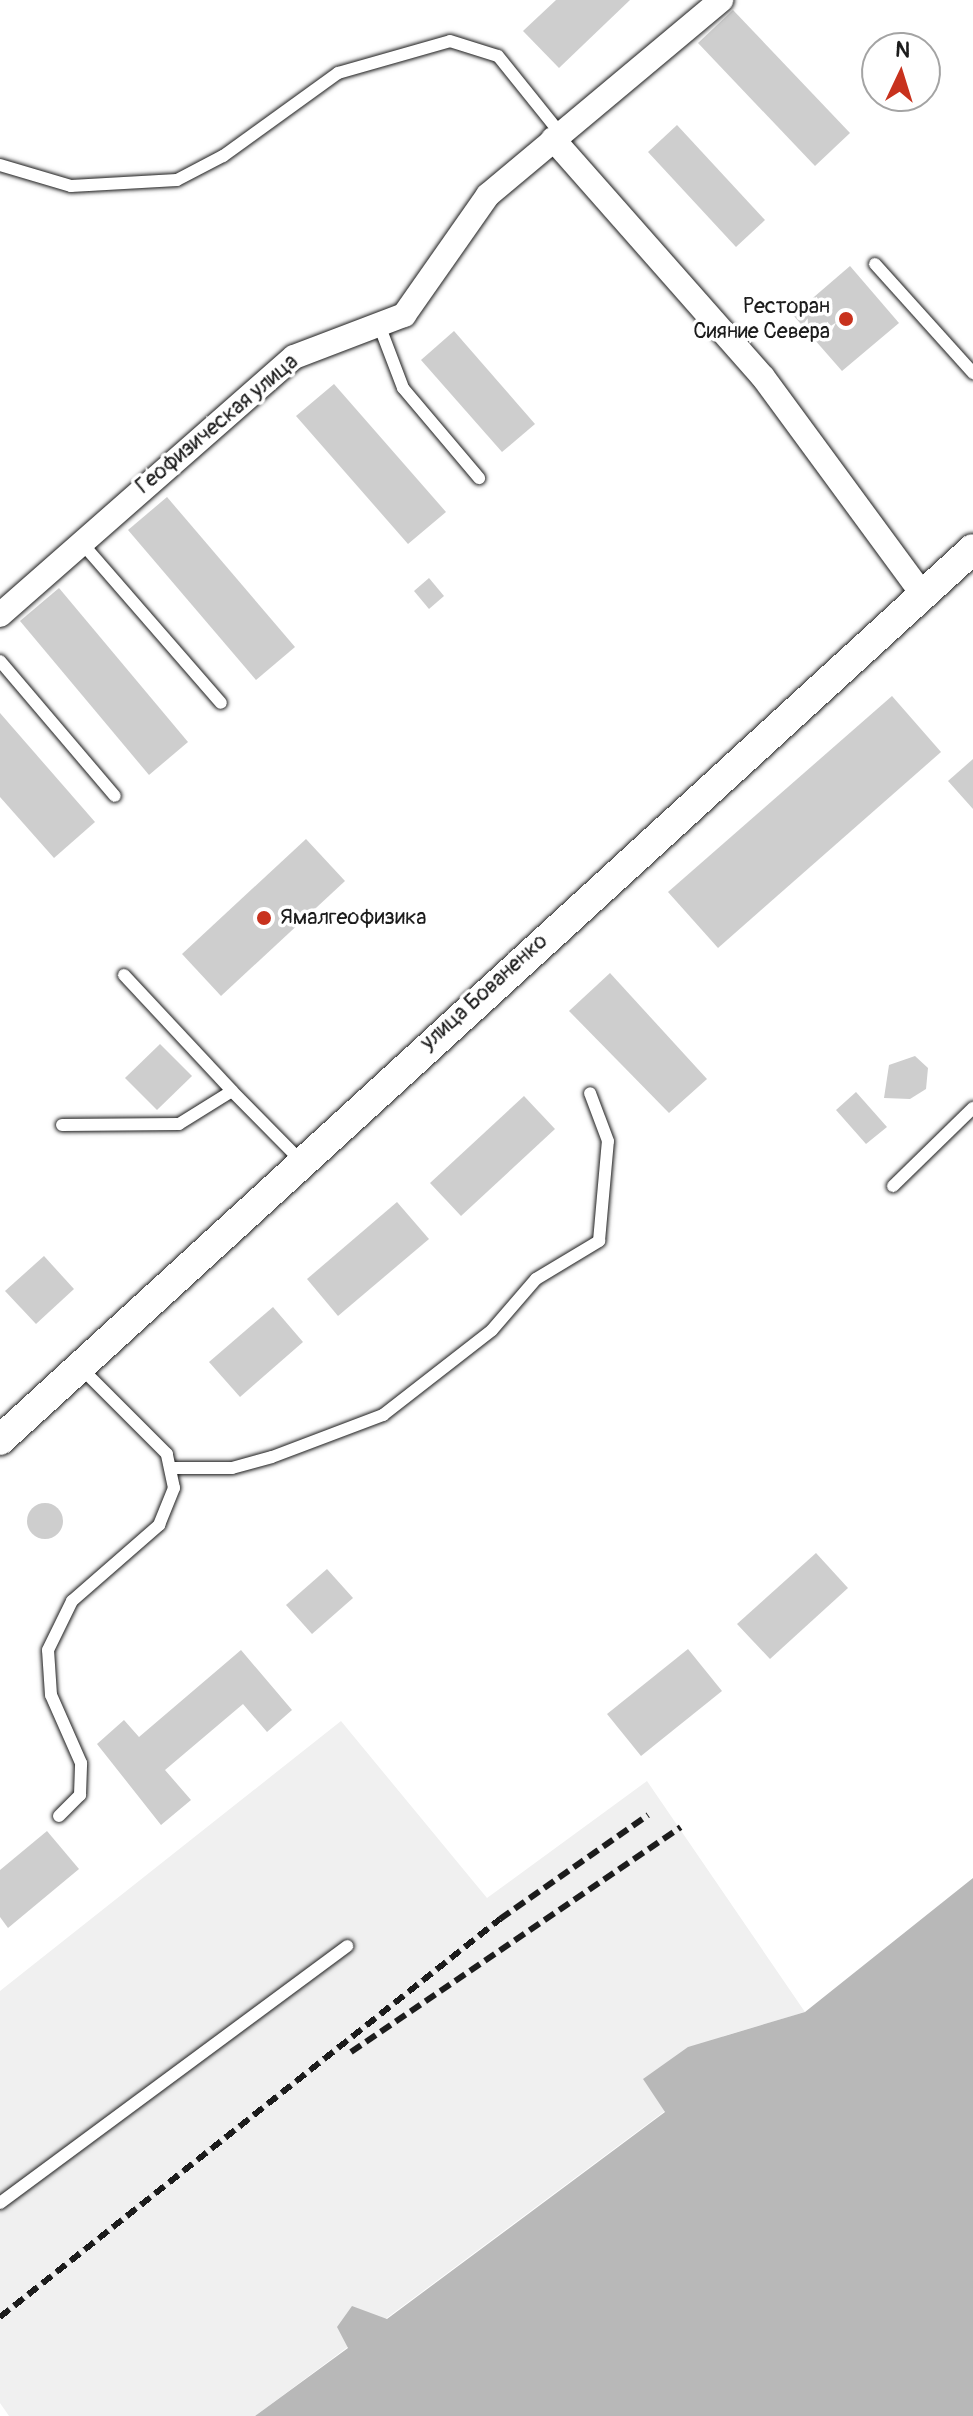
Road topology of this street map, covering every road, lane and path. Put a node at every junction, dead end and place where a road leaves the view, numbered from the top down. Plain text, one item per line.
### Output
1 (721, 0) edge
2 (557, 136) junction
3 (0, 165) edge
4 (875, 264) dead end
5 (381, 330) junction
6 (973, 373) edge
7 (479, 478) dead end
8 (79, 540) junction
9 (973, 549) edge
10 (923, 595) junction
11 (0, 615) edge
12 (0, 661) edge
13 (221, 703) dead end
14 (115, 796) dead end
15 (124, 975) dead end
16 (232, 1091) junction
17 (590, 1093) dead end
18 (973, 1108) edge
19 (62, 1125) dead end
20 (299, 1159) junction
21 (893, 1186) dead end
22 (79, 1366) junction
23 (0, 1440) edge
24 (173, 1468) junction
25 (59, 1816) dead end
26 (347, 1946) dead end
27 (0, 2203) edge

1 - 2 street, Геофизическая улица
2 - 3 lane
2 - 5 street, Геофизическая улица
2 - 10 street
4 - 6 lane
5 - 7 lane
5 - 8 street, Геофизическая улица
8 - 11 street, Геофизическая улица
8 - 13 lane
9 - 10 street, улица Бованенко
10 - 20 street, улица Бованенко
12 - 14 lane
15 - 16 lane
16 - 19 lane
16 - 20 lane
17 - 24 lane
18 - 21 lane
20 - 22 street, улица Бованенко
22 - 23 street, улица Бованенко
22 - 24 lane
24 - 25 lane
26 - 27 lane

